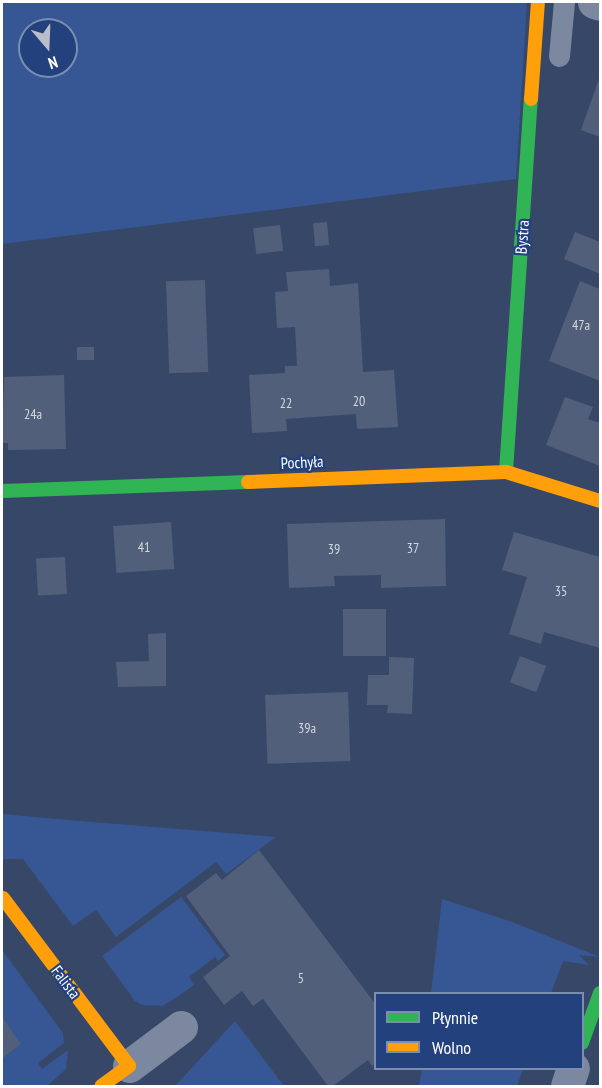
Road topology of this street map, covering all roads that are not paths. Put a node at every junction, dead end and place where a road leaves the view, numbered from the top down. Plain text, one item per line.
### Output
1 (538, 2) edge
2 (564, 2) edge
3 (594, 2) edge
4 (600, 4) edge
5 (559, 56) dead end
6 (506, 472) junction
7 (2, 491) edge
8 (600, 501) edge
9 (3, 898) edge
10 (600, 993) edge
11 (181, 1027) dead end
12 (584, 1037) edge
13 (129, 1066) junction
14 (572, 1070) edge
15 (101, 1086) edge
16 (567, 1086) edge

1 - 6 street, Bystra
2 - 5 lane
3 - 4 street
6 - 7 street, Pochyła
6 - 8 street, Pochyła
9 - 13 street, Falista
10 - 12 street
11 - 13 street
13 - 15 street
14 - 16 street

